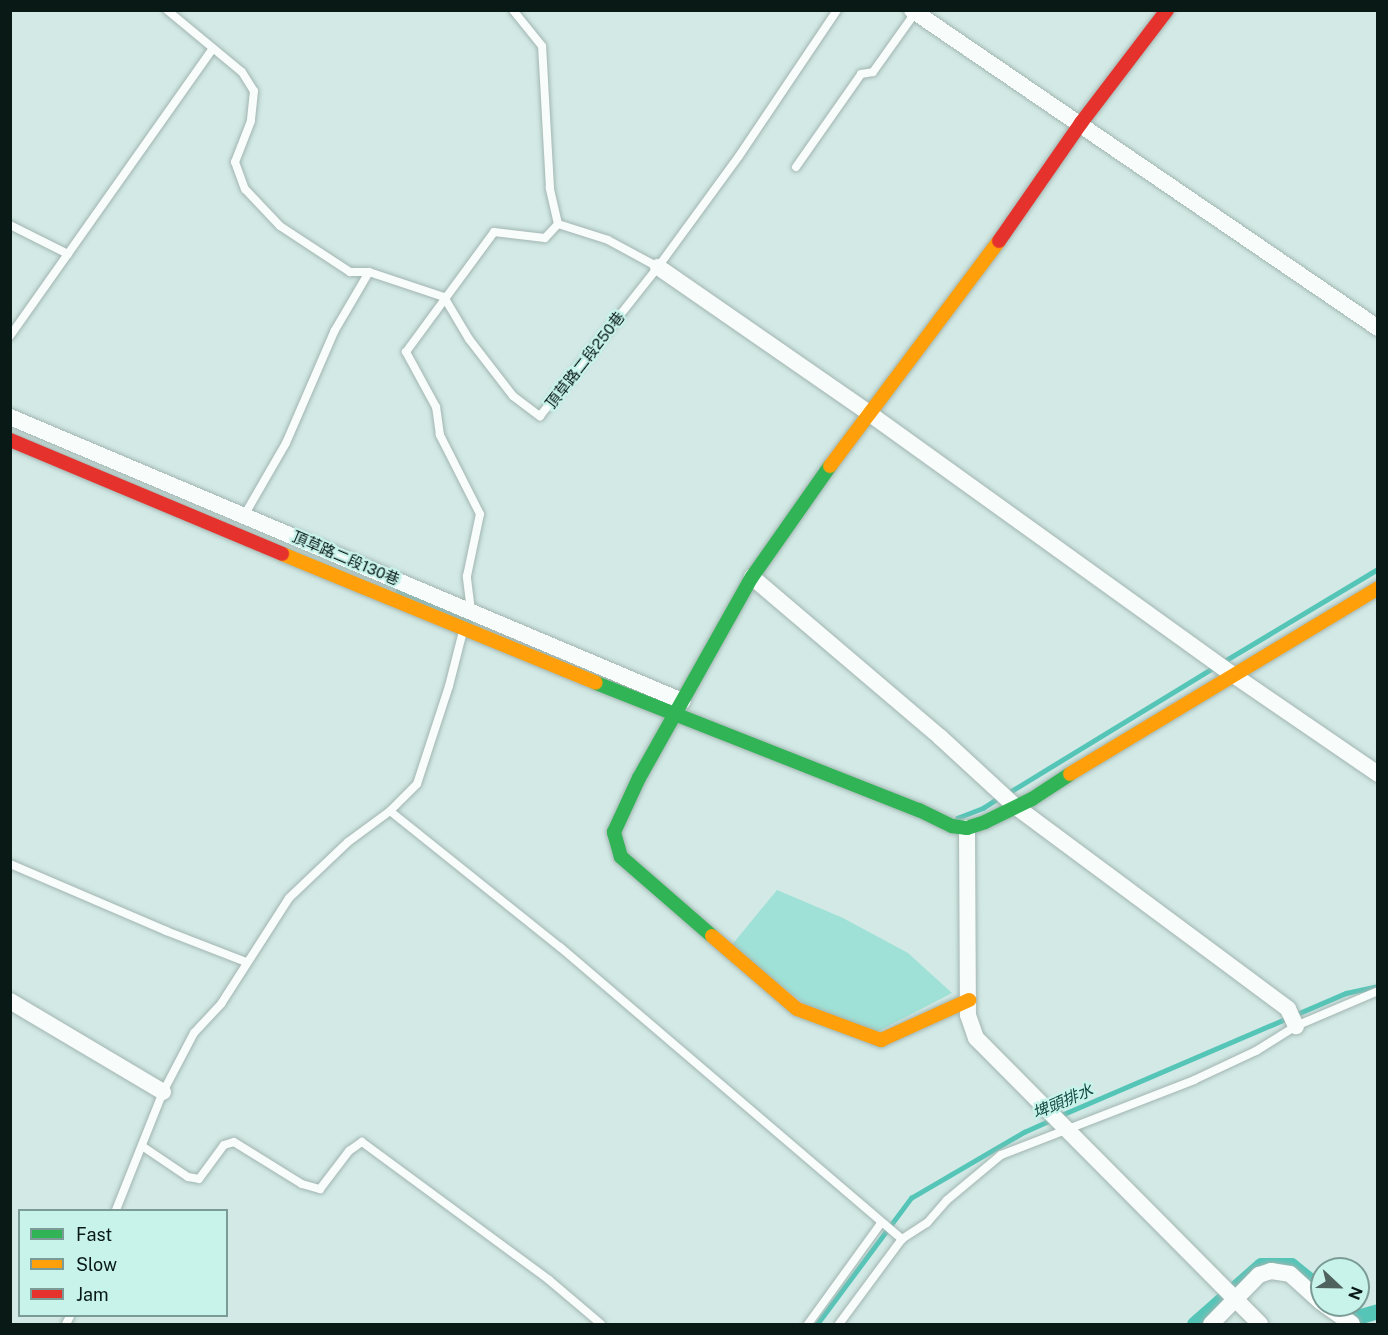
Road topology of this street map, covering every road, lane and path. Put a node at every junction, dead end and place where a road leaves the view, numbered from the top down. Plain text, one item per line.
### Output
1 (167, 10) edge
2 (513, 10) edge
3 (837, 10) edge
4 (1167, 10) edge
5 (914, 12) edge
6 (213, 48) junction
7 (1081, 123) junction
8 (796, 167) dead end
9 (558, 224) junction
10 (10, 225) edge
11 (68, 254) junction
12 (658, 267) junction
13 (369, 272) junction
14 (444, 297) junction
15 (1377, 328) edge
16 (10, 336) edge
17 (870, 414) junction
18 (10, 417) edge
19 (10, 440) edge
20 (245, 514) junction
21 (752, 577) junction
22 (1374, 595) edge
23 (471, 611) junction
24 (464, 630) junction
25 (1232, 674) junction
26 (679, 707) junction
27 (1377, 774) edge
28 (1015, 806) junction
29 (390, 811) junction
30 (967, 828) junction
31 (10, 864) edge
32 (246, 962) junction
33 (1377, 991) edge
34 (969, 1000) junction
35 (10, 1001) edge
36 (1296, 1026) junction
37 (163, 1092) junction
38 (1066, 1130) junction
39 (142, 1146) junction
40 (116, 1209) edge
41 (881, 1223) junction
42 (902, 1239) junction
43 (1310, 1292) edge
44 (1234, 1300) junction
45 (601, 1324) edge
46 (808, 1324) edge
47 (839, 1324) edge
48 (1211, 1324) edge
49 (1260, 1324) edge

1 - 6 lane
2 - 9 lane
3 - 12 lane, 頂草路二段250巷
4 - 7 street
5 - 7 street
5 - 8 lane
6 - 11 lane
6 - 13 lane
7 - 15 street
7 - 17 street
9 - 12 lane
9 - 14 lane
10 - 11 lane
11 - 16 lane
12 - 14 lane, 頂草路二段250巷
12 - 17 street
13 - 14 lane
13 - 20 lane
14 - 23 lane
17 - 21 street
17 - 25 street
18 - 20 street, 頂草路二段130巷
19 - 24 street
20 - 23 street, 頂草路二段130巷
21 - 26 street
21 - 28 street
22 - 25 street
23 - 24 lane
23 - 26 street, 頂草路二段130巷
24 - 26 street
24 - 29 lane
25 - 27 street
25 - 28 street
26 - 30 street
26 - 34 street
28 - 30 street
28 - 36 street
29 - 32 lane
29 - 41 lane
30 - 34 street
31 - 32 lane
32 - 37 lane
33 - 36 lane
34 - 38 street
35 - 37 street
36 - 38 lane
37 - 39 lane
38 - 42 lane
38 - 44 street
39 - 40 lane
39 - 45 lane
41 - 42 lane
41 - 46 lane
42 - 47 lane
43 - 44 street
44 - 48 street
44 - 49 street

